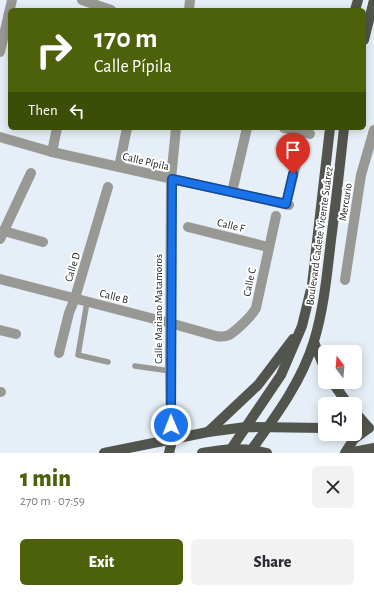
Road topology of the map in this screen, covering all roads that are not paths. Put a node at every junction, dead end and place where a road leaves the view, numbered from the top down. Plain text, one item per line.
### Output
1 (374, 0) edge
2 (87, 4) edge
3 (103, 8) edge
4 (8, 17) edge
5 (366, 32) edge
6 (0, 51) edge
7 (58, 130) edge
8 (127, 130) edge
9 (176, 130) edge
10 (247, 130) edge
11 (293, 130) edge
12 (330, 130) edge
13 (344, 130) edge
14 (374, 130) edge
15 (310, 134) dead end
16 (0, 137) edge
17 (301, 144) dead end
18 (52, 152) junction
19 (119, 167) junction
20 (31, 174) dead end
21 (172, 179) junction
22 (108, 187) dead end
23 (232, 192) junction
24 (276, 216) dead end
25 (188, 227) dead end
26 (2, 235) edge
27 (43, 242) dead end
28 (268, 247) junction
29 (0, 279) edge
30 (345, 280) dead end
31 (75, 298) junction
32 (87, 302) junction
33 (170, 322) junction
34 (302, 326) junction
35 (0, 330) edge
36 (16, 334) dead end
37 (222, 337) joint
38 (314, 342) junction
39 (318, 352) edge
40 (59, 353) dead end
41 (108, 362) dead end
42 (135, 366) dead end
43 (170, 371) junction
44 (362, 419) edge
45 (246, 427) junction
46 (269, 427) junction
47 (318, 428) edge
48 (362, 428) edge
49 (372, 429) edge
50 (208, 432) junction
51 (171, 439) junction
52 (374, 448) edge
53 (231, 449) junction
54 (252, 449) junction
55 (360, 452) edge
56 (104, 453) edge
57 (169, 453) edge
58 (202, 453) edge
59 (268, 453) edge
60 (346, 453) edge

1 - 5 main road
2 - 3 street
4 - 6 street
7 - 18 street
8 - 19 street
9 - 21 street, Calle Mariano Matamoros
10 - 23 street
11 - 15 street
12 - 34 main road, Boulevard Cadete Vicente Suárez
13 - 38 main road, Boulevard Cadete Vicente Suárez
14 - 30 street, Mercurio
16 - 18 street, Calle Pípila
17 - 23 street, Calle Pípila
18 - 19 street, Calle Pípila
19 - 21 street, Calle Pípila
20 - 26 street
21 - 23 street, Calle Pípila
21 - 33 street, Calle Mariano Matamoros
22 - 31 street, Calle D
24 - 28 street, Calle C
25 - 28 street, Calle F
26 - 27 street
28 - 37 street, Calle C
29 - 31 street, Calle B
31 - 32 street, Calle B
31 - 40 street, Calle D
32 - 33 street, Calle B
32 - 41 lane
33 - 37 street, Calle B
33 - 43 street, Calle Mariano Matamoros
34 - 45 main road, Boulevard Cadete Vicente Suárez
34 - 50 main road
35 - 36 street
38 - 39 main road
38 - 46 main road, Boulevard Cadete Vicente Suárez
42 - 43 lane
43 - 51 street, Calle Mariano Matamoros
44 - 49 main road
45 - 46 main road
45 - 50 main road
45 - 53 main road, Boulevard Cadete Vicente Suárez
46 - 47 main road
46 - 54 main road, Boulevard Cadete Vicente Suárez
48 - 49 main road
49 - 60 main road
50 - 51 main road
51 - 56 main road
51 - 57 main road
52 - 55 main road
53 - 54 main road
53 - 58 main road
54 - 59 main road
55 - 60 main road

